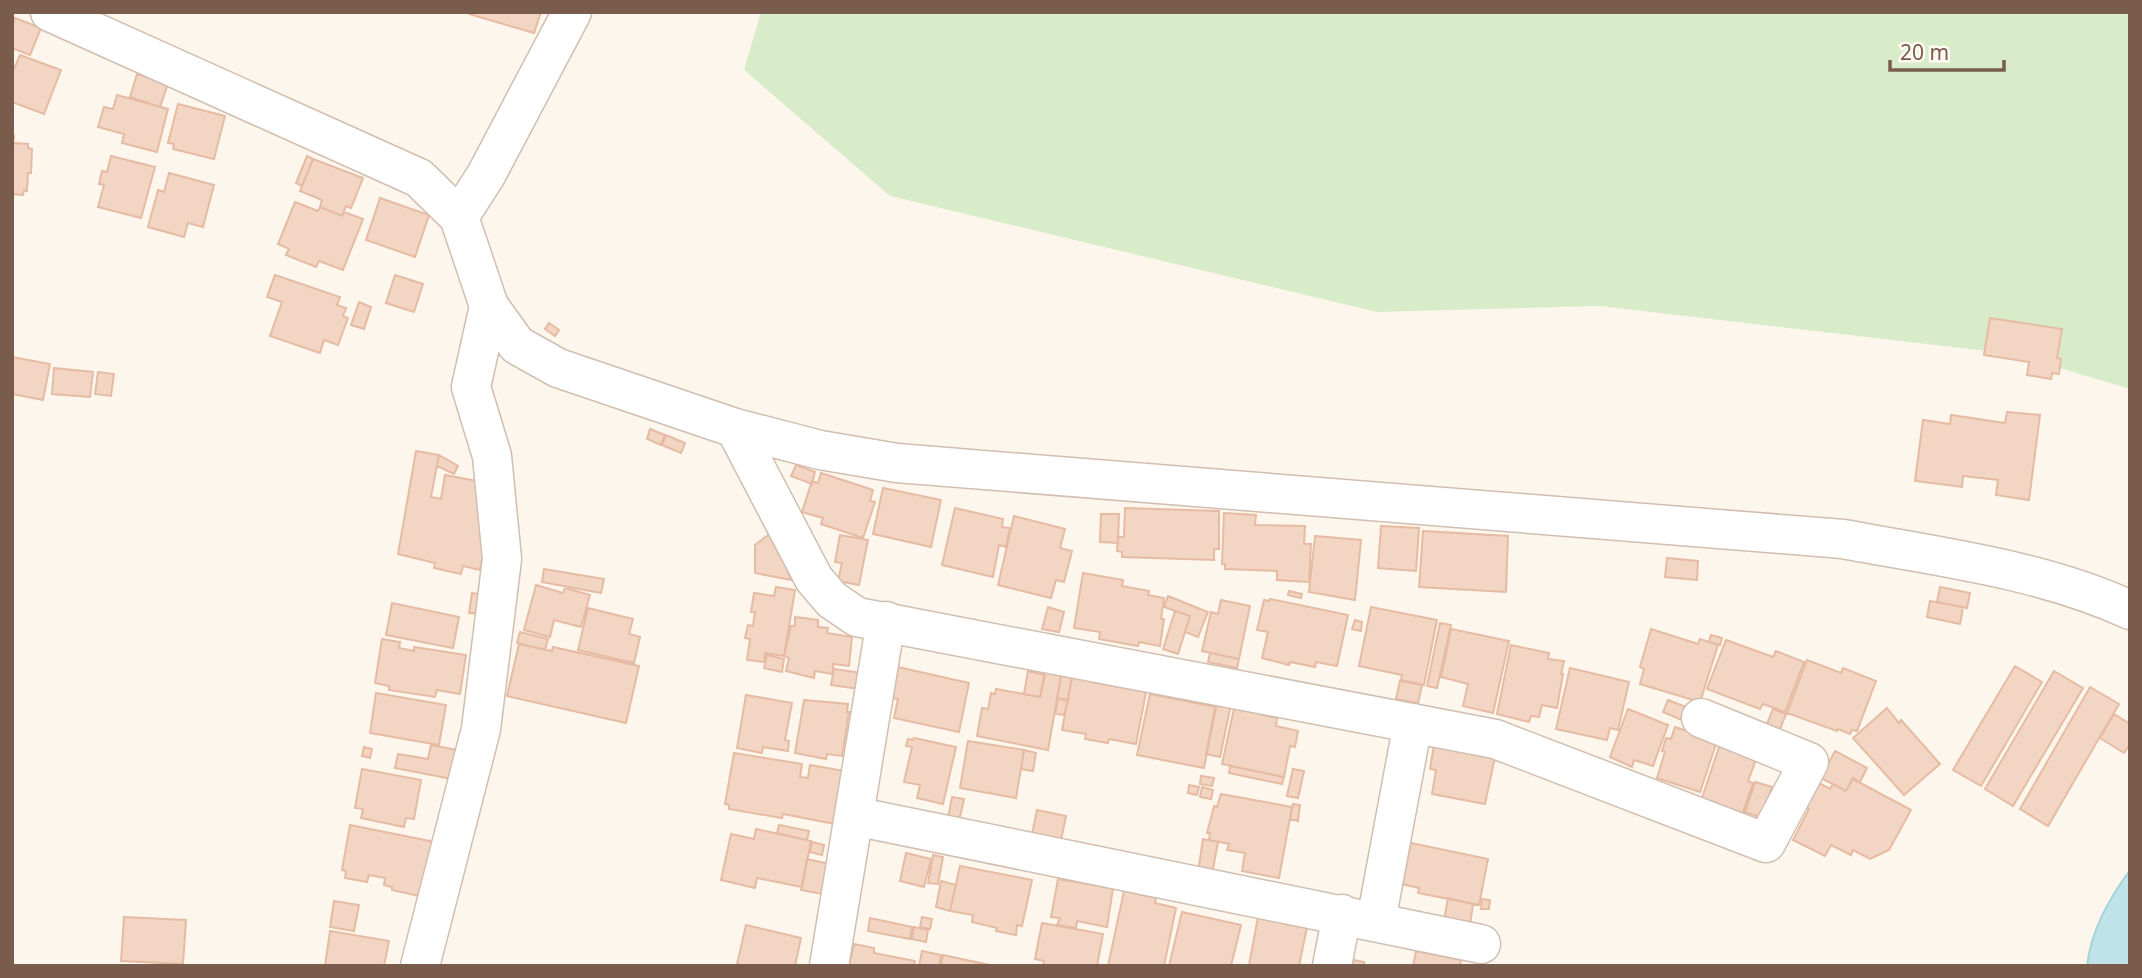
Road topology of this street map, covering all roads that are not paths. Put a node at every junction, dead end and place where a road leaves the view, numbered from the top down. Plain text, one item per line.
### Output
1 (50, 12) edge
2 (572, 12) edge
3 (459, 217) junction
4 (489, 306) junction
5 (735, 428) junction
6 (2130, 610) edge
7 (886, 621) junction
8 (1701, 718) dead end
9 (1413, 723) junction
10 (854, 816) junction
11 (1359, 918) junction
12 (1481, 944) dead end
13 (421, 966) edge
14 (829, 966) edge
15 (1332, 966) edge

1 - 3 street
2 - 3 street
3 - 4 street
4 - 5 street
4 - 13 street
5 - 6 street
5 - 7 street
7 - 9 street
7 - 10 street
8 - 9 street
9 - 11 street
10 - 11 street
10 - 14 street
11 - 12 street
11 - 15 street

